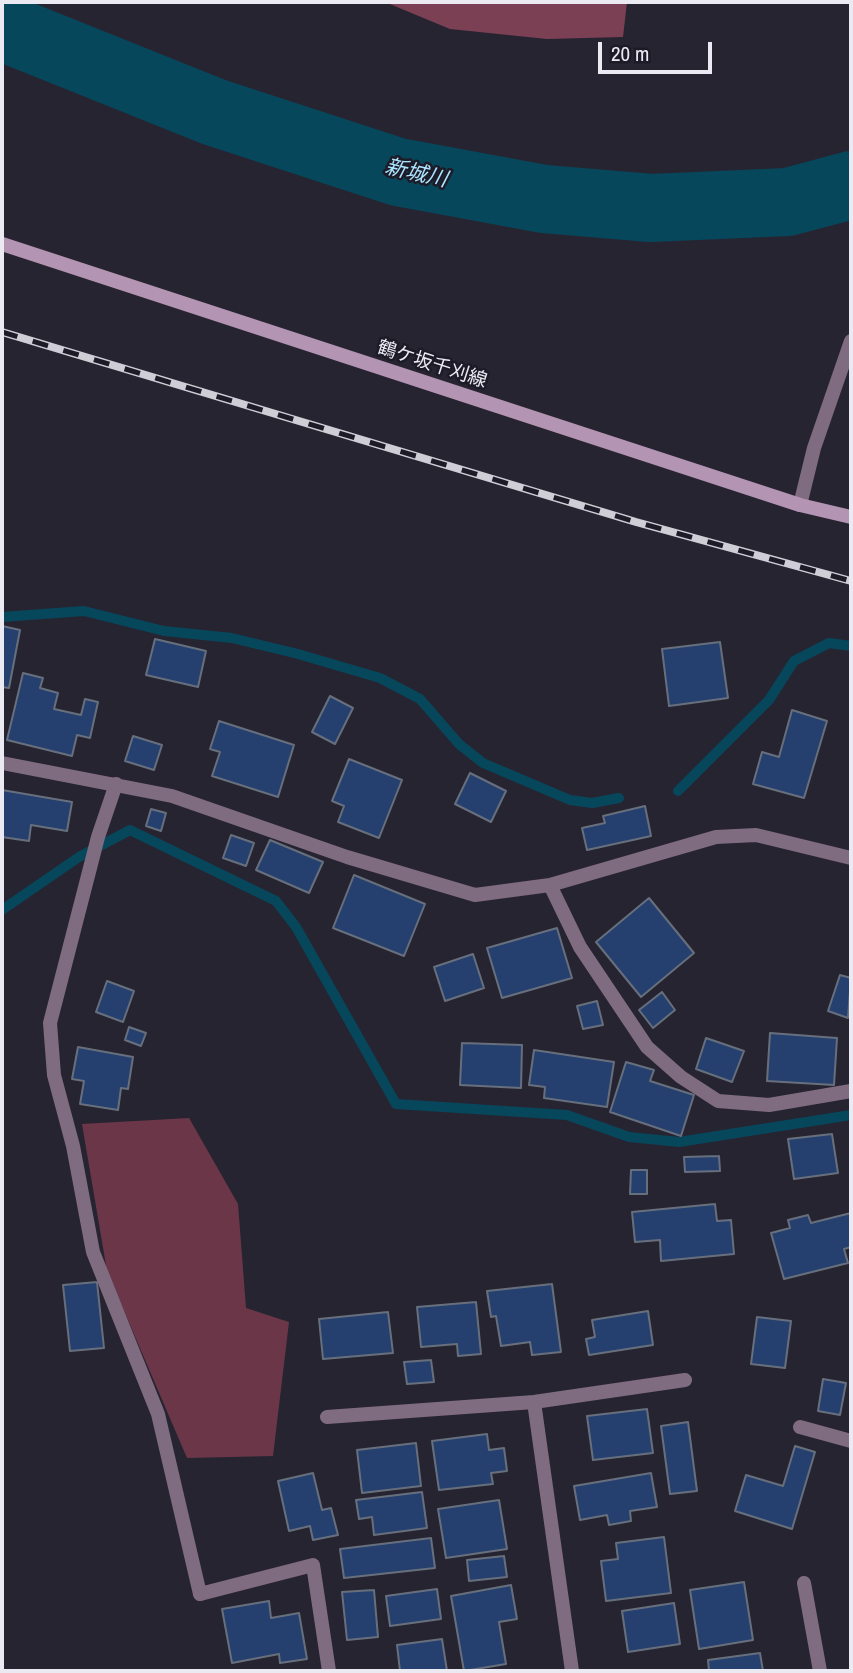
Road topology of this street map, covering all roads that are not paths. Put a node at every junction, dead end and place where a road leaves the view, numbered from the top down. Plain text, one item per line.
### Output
1 (2, 244) edge
2 (851, 341) edge
3 (800, 505) junction
4 (851, 517) edge
5 (2, 763) edge
6 (116, 785) junction
7 (851, 858) edge
8 (550, 885) junction
9 (851, 1091) edge
10 (685, 1380) dead end
11 (534, 1402) junction
12 (327, 1418) dead end
13 (800, 1427) dead end
14 (851, 1441) edge
15 (804, 1583) dead end
16 (329, 1671) edge
17 (572, 1671) edge
18 (820, 1671) edge

1 - 3 main road, 鶴ケ坂千刈線
2 - 3 street
3 - 4 main road, 鶴ケ坂千刈線
5 - 6 street
6 - 8 street
6 - 16 street
7 - 8 street
8 - 9 street
10 - 11 street
11 - 12 street
11 - 17 street
13 - 14 street
15 - 18 street

